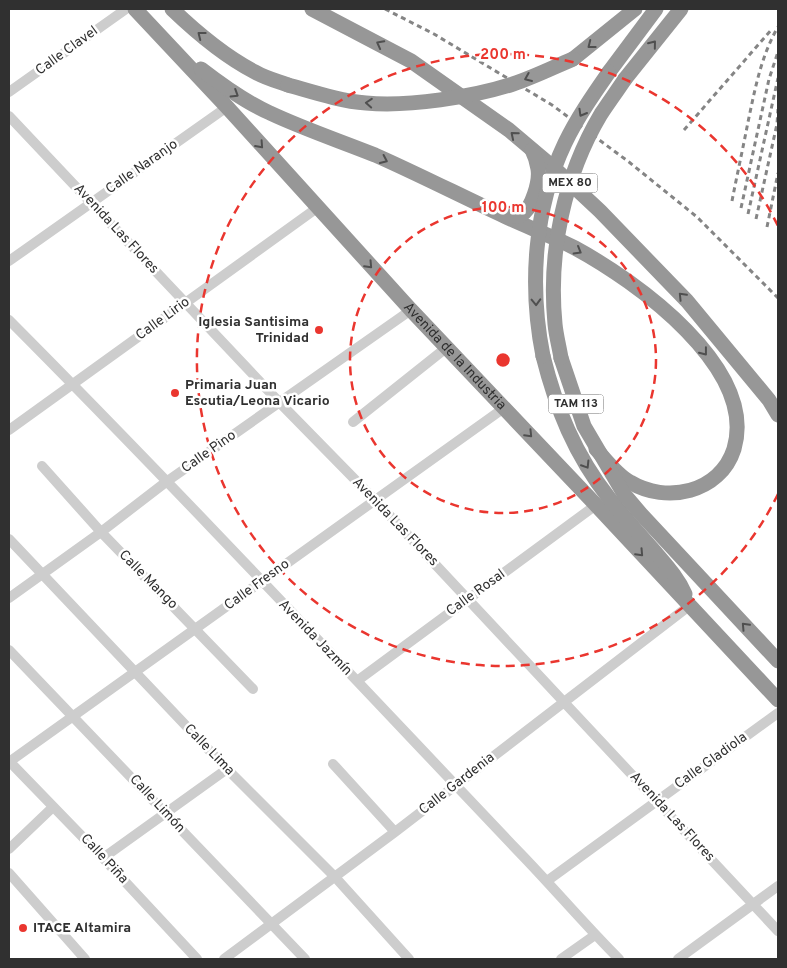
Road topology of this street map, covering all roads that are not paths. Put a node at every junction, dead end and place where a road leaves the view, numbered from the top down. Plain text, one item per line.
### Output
1 (126, 9) edge
2 (135, 9) edge
3 (172, 9) edge
4 (312, 9) edge
5 (635, 9) edge
6 (656, 9) edge
7 (681, 9) edge
8 (168, 44) junction
9 (9, 92) edge
10 (227, 107) junction
11 (9, 116) edge
12 (532, 150) junction
13 (91, 203) junction
14 (317, 208) junction
15 (504, 216) junction
16 (9, 261) edge
17 (186, 303) junction
18 (411, 310) junction
19 (9, 320) edge
20 (446, 348) junction
21 (72, 384) junction
22 (280, 403) junction
23 (504, 408) junction
24 (778, 415) edge
25 (353, 422) dead end
26 (9, 430) edge
27 (596, 449) junction
28 (42, 466) dead end
29 (166, 482) junction
30 (375, 500) junction
31 (596, 505) junction
32 (101, 532) junction
33 (9, 539) edge
34 (42, 574) junction
35 (261, 582) junction
36 (9, 598) edge
37 (468, 599) junction
38 (689, 606) junction
39 (196, 628) junction
40 (9, 650) edge
41 (778, 661) edge
42 (134, 671) junction
43 (356, 681) junction
44 (253, 689) dead end
45 (778, 700) edge
46 (564, 702) junction
47 (778, 713) edge
48 (74, 716) junction
49 (9, 761) edge
50 (333, 764) dead end
51 (227, 769) junction
52 (455, 785) junction
53 (657, 801) junction
54 (54, 806) junction
55 (165, 813) junction
56 (395, 832) junction
57 (9, 849) edge
58 (103, 858) junction
59 (9, 873) edge
60 (335, 877) junction
61 (547, 880) junction
62 (778, 886) edge
63 (753, 904) junction
64 (272, 924) junction
65 (778, 930) edge
66 (595, 935) junction
67 (85, 959) edge
68 (197, 959) edge
69 (224, 959) edge
70 (305, 959) edge
71 (409, 959) edge
72 (561, 959) edge
73 (618, 959) edge
74 (678, 959) edge

1 - 9 street, Calle Clavel
2 - 8 highway, Avenida de la Industria
5 -> 3 highway, bridge
12 -> 4 highway, MEX 80
6 -> 38 highway, bridge
27 -> 7 highway, TAM 113, bridge
8 - 10 highway, Avenida de la Industria
8 -> 15 highway
10 - 13 street, Calle Naranjo
10 -> 14 highway, Avenida de la Industria
11 - 13 street, Avenida Las Flores
12 - 15 highway
24 -> 12 highway, MEX 80
13 - 16 street, Calle Naranjo
13 - 17 street, Avenida Las Flores
14 - 17 street, Calle Lirio
14 -> 18 highway, Avenida de la Industria
15 -> 27 highway
17 - 21 street, Calle Lirio
17 - 22 street, Avenida Las Flores
18 - 20 highway, Avenida de la Industria
18 - 22 street, Calle Pino
19 - 21 street, Avenida Jazmín
20 - 23 highway, Avenida de la Industria
20 - 25 street
21 - 26 street, Calle Lirio
21 - 29 street, Avenida Jazmín
22 - 29 street, Calle Pino
22 - 30 street, Avenida Las Flores
23 - 30 street, Calle Fresno
23 -> 31 highway, Avenida de la Industria
41 -> 27 highway
28 - 32 street, Calle Mango
29 - 32 street, Calle Pino
29 - 35 street, Avenida Jazmín
30 - 35 street, Calle Fresno
30 - 37 street, Avenida Las Flores
31 - 37 street, Calle Rosal
31 -> 38 highway, Avenida de la Industria
32 - 34 street, Calle Pino
32 - 39 street, Calle Mango
33 - 34 street, Calle Lima
34 - 36 street, Calle Pino
34 - 42 street, Calle Lima
35 - 39 street, Calle Fresno
35 - 43 street, Avenida Jazmín
37 - 43 street, Calle Rosal
37 - 46 street, Avenida Las Flores
38 - 45 highway, Avenida de la Industria
38 - 46 street, Calle Gardenia
39 - 42 street, Calle Fresno
39 - 44 street, Calle Mango
40 - 48 street, Calle Limón
42 - 48 street, Calle Fresno
42 - 51 street, Calle Lima
43 - 52 street, Avenida Jazmín
46 - 52 street, Calle Gardenia
46 - 53 street, Avenida Las Flores
47 - 53 street, Calle Gladiola
48 - 49 street, Calle Fresno
48 - 55 street, Calle Limón
49 - 54 street, Calle Piña
50 - 56 street
51 - 55 street
51 - 60 street, Calle Lima
52 - 56 street, Calle Gardenia
52 - 61 street, Avenida Jazmín
53 - 61 street, Calle Gladiola
53 - 63 street, Avenida Las Flores
54 - 57 street
54 - 58 street, Calle Piña
55 - 58 street
55 - 64 street, Calle Limón
56 - 60 street, Calle Gardenia
58 - 68 street, Calle Piña
59 - 67 street
60 - 64 street, Calle Gardenia
60 - 71 street, Calle Lima
61 - 66 street, Avenida Jazmín
62 - 63 street
63 - 65 street, Avenida Las Flores
63 - 74 street
64 - 69 street, Calle Gardenia
64 - 70 street, Calle Limón
66 - 72 street
66 - 73 street, Avenida Jazmín

